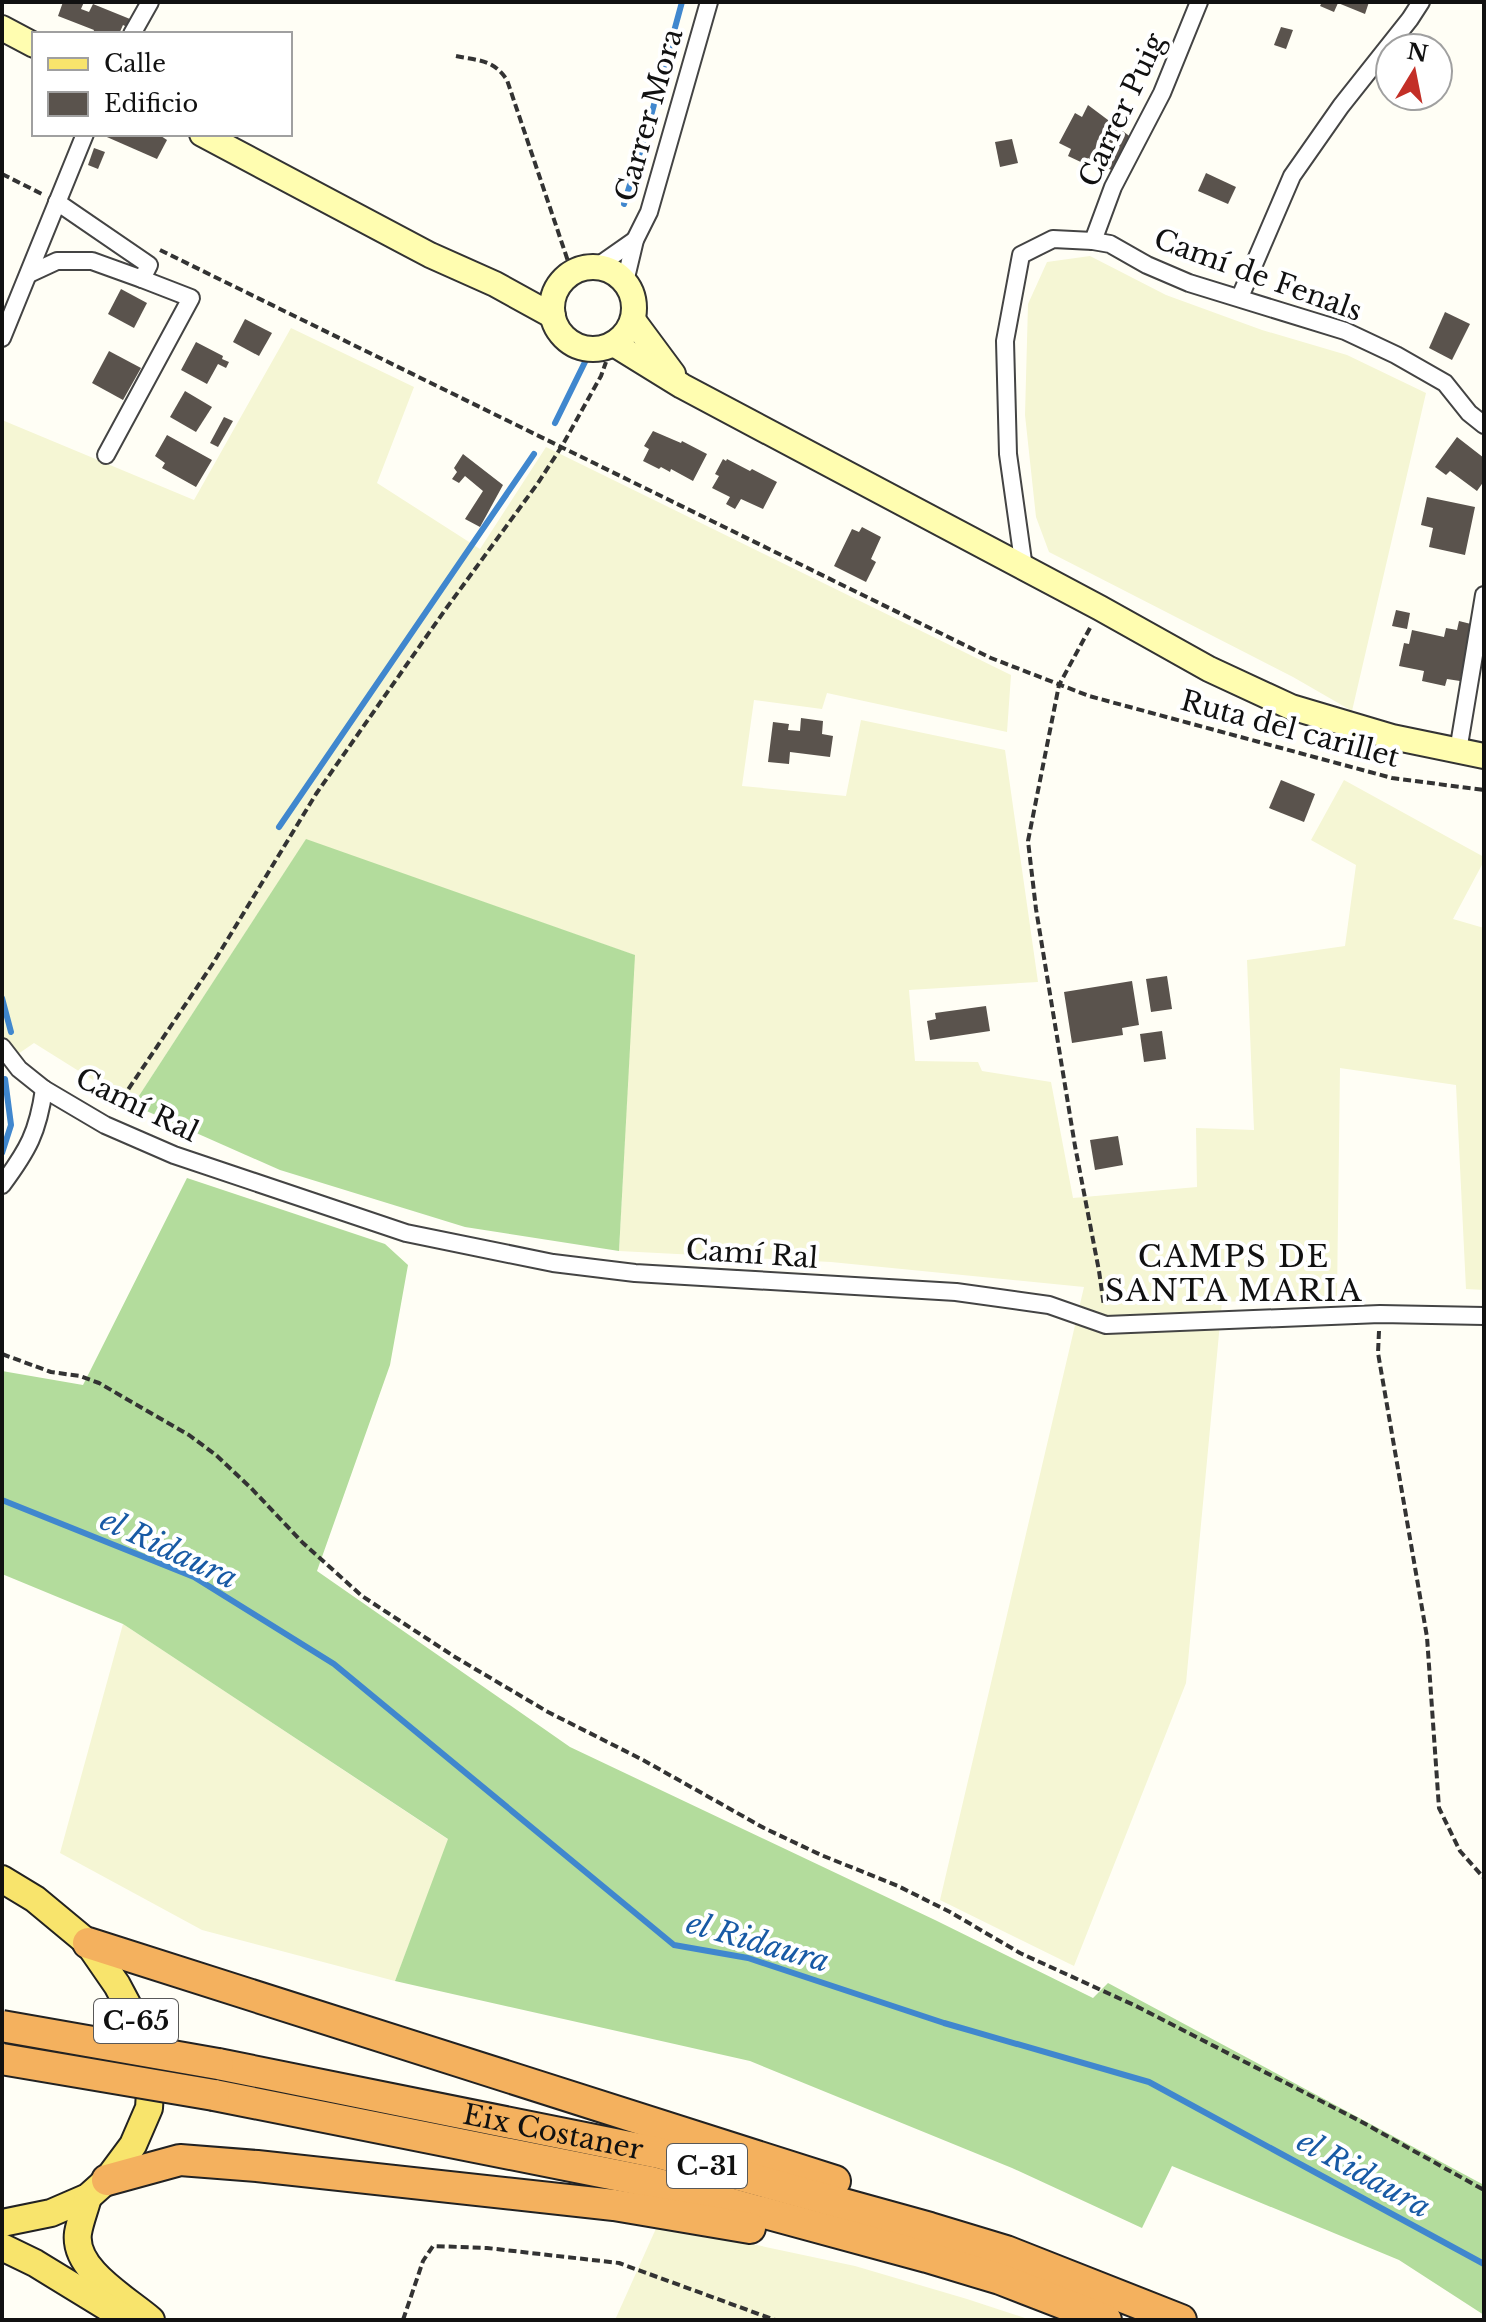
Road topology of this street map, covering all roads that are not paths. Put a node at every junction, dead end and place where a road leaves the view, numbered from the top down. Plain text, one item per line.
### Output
1 (150, 2) edge
2 (709, 2) edge
3 (1199, 2) edge
4 (1421, 2) edge
5 (2, 28) edge
6 (133, 32) edge
7 (32, 44) edge
8 (84, 136) edge
9 (206, 136) edge
10 (57, 202) junction
11 (635, 240) junction
12 (1093, 241) junction
13 (29, 274) junction
14 (575, 276) junction
15 (142, 279) junction
16 (625, 282) junction
17 (495, 284) junction
18 (1240, 297) junction
19 (553, 316) junction
20 (633, 320) junction
21 (2, 338) edge
22 (608, 346) junction
23 (682, 386) junction
24 (1484, 425) edge
25 (106, 455) dead end
26 (1024, 568) junction
27 (1484, 595) edge
28 (1458, 751) junction
29 (1484, 756) edge
30 (2, 1047) edge
31 (44, 1089) junction
32 (2, 1185) edge
33 (1484, 1316) edge
34 (2, 1879) edge
35 (88, 1943) junction
36 (2, 2026) edge
37 (2, 2059) edge
38 (98, 2189) junction
39 (2, 2223) edge
40 (929, 2242) junction
41 (2, 2247) edge
42 (127, 2320) edge
43 (151, 2320) edge
44 (1106, 2320) edge
45 (1181, 2320) edge

1 - 6 street
2 - 11 street, Carrer Mora
3 - 12 street, Carrer Puig
4 - 18 street
5 - 7 street
8 - 10 street
9 - 17 street
10 - 13 street
10 - 15 street
11 - 14 street, Carrer Mora
11 - 16 street, Carrer Mora
12 - 18 street, Camí de Fenals
12 - 26 street, Camí de Fenals
13 - 15 street
13 - 21 street
14 - 16 street
14 - 17 street
14 - 19 street
15 - 25 street
16 - 20 street
17 - 19 street
18 - 24 street, Camí de Fenals
19 - 22 street
20 - 22 street
20 - 23 street
22 - 23 street
23 - 26 street
26 - 28 street
27 - 28 street
28 - 29 street
30 - 31 street, Camí Ral
31 - 32 street
31 - 33 street, Camí Ral
34 - 35 main road, C-65
35 - 38 main road, C-65
35 - 40 highway
36 - 40 highway, Eix Costaner / C-31, bridge
37 - 40 highway, Eix Costaner / C-31, bridge
38 - 39 main road
38 - 40 highway
38 - 43 main road, C-65
40 - 44 highway, Eix Costaner / C-31
40 - 45 highway, Eix Costaner / C-31
41 - 42 main road

